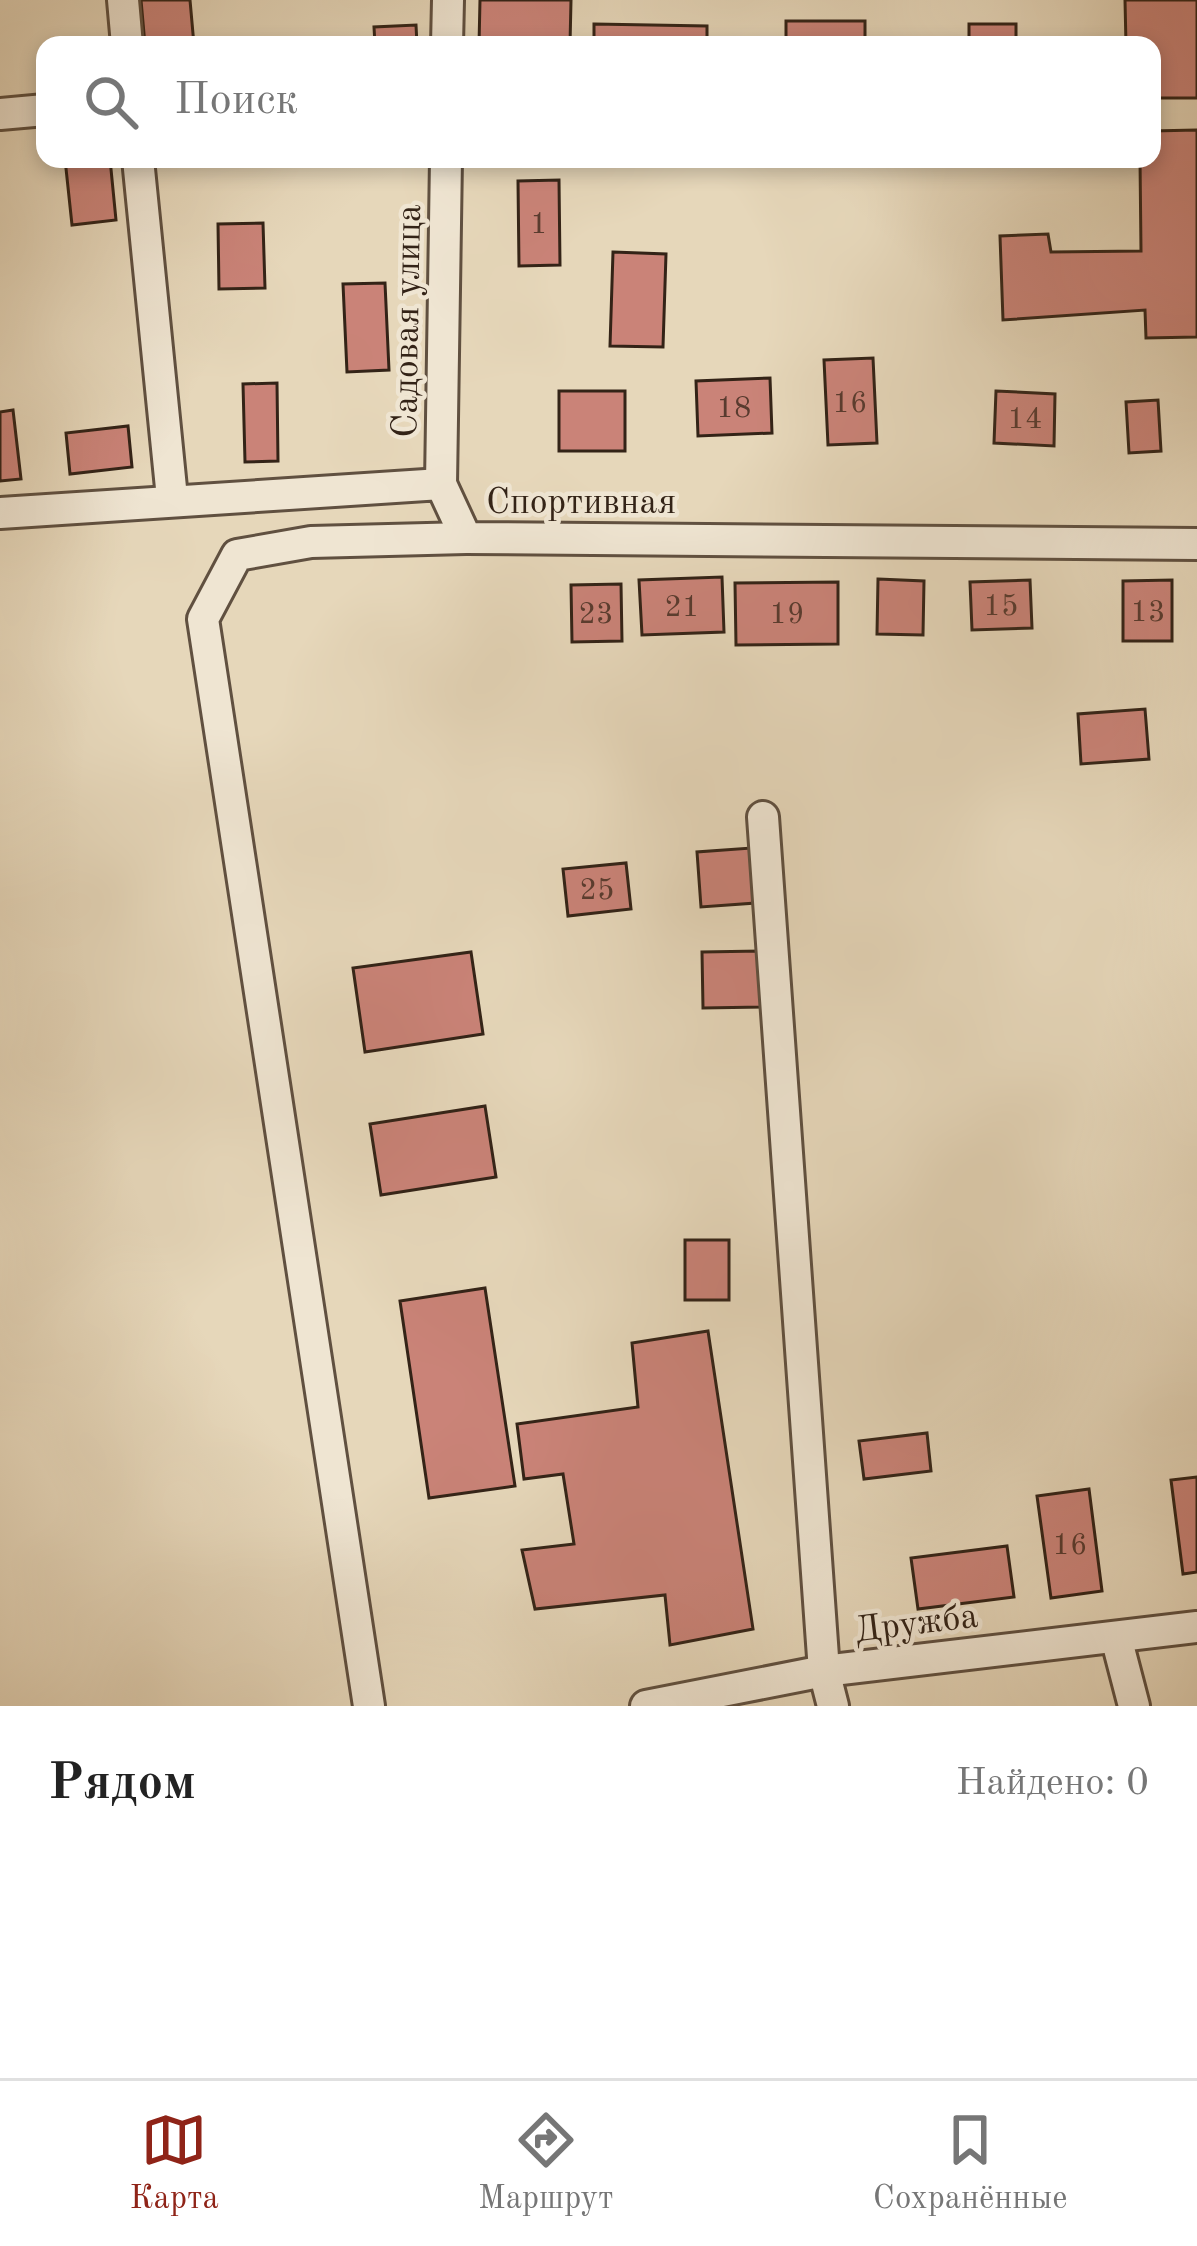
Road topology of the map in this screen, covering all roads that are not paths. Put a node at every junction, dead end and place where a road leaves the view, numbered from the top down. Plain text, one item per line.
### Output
1 (123, 0) edge
2 (448, 0) edge
3 (126, 36) edge
4 (447, 36) edge
5 (36, 111) edge
6 (0, 114) edge
7 (140, 168) edge
8 (446, 168) edge
9 (441, 484) junction
10 (172, 499) junction
11 (0, 513) edge
12 (466, 538) junction
13 (1197, 544) edge
14 (763, 817) dead end
15 (1197, 1627) edge
16 (1116, 1637) junction
17 (824, 1671) junction
18 (369, 1706) edge
19 (646, 1706) edge
20 (832, 1706) edge
21 (1134, 1706) edge

1 - 3 street
2 - 4 street
5 - 6 street
7 - 10 street
8 - 9 street, Садовая улица
9 - 10 street, Спортивная
9 - 12 street, Спортивная
10 - 11 street, Спортивная
12 - 13 street, Спортивная
12 - 18 street
14 - 17 street
15 - 16 street, Дружба
16 - 17 street, Дружба
16 - 21 street
17 - 19 street, Дружба
17 - 20 street

